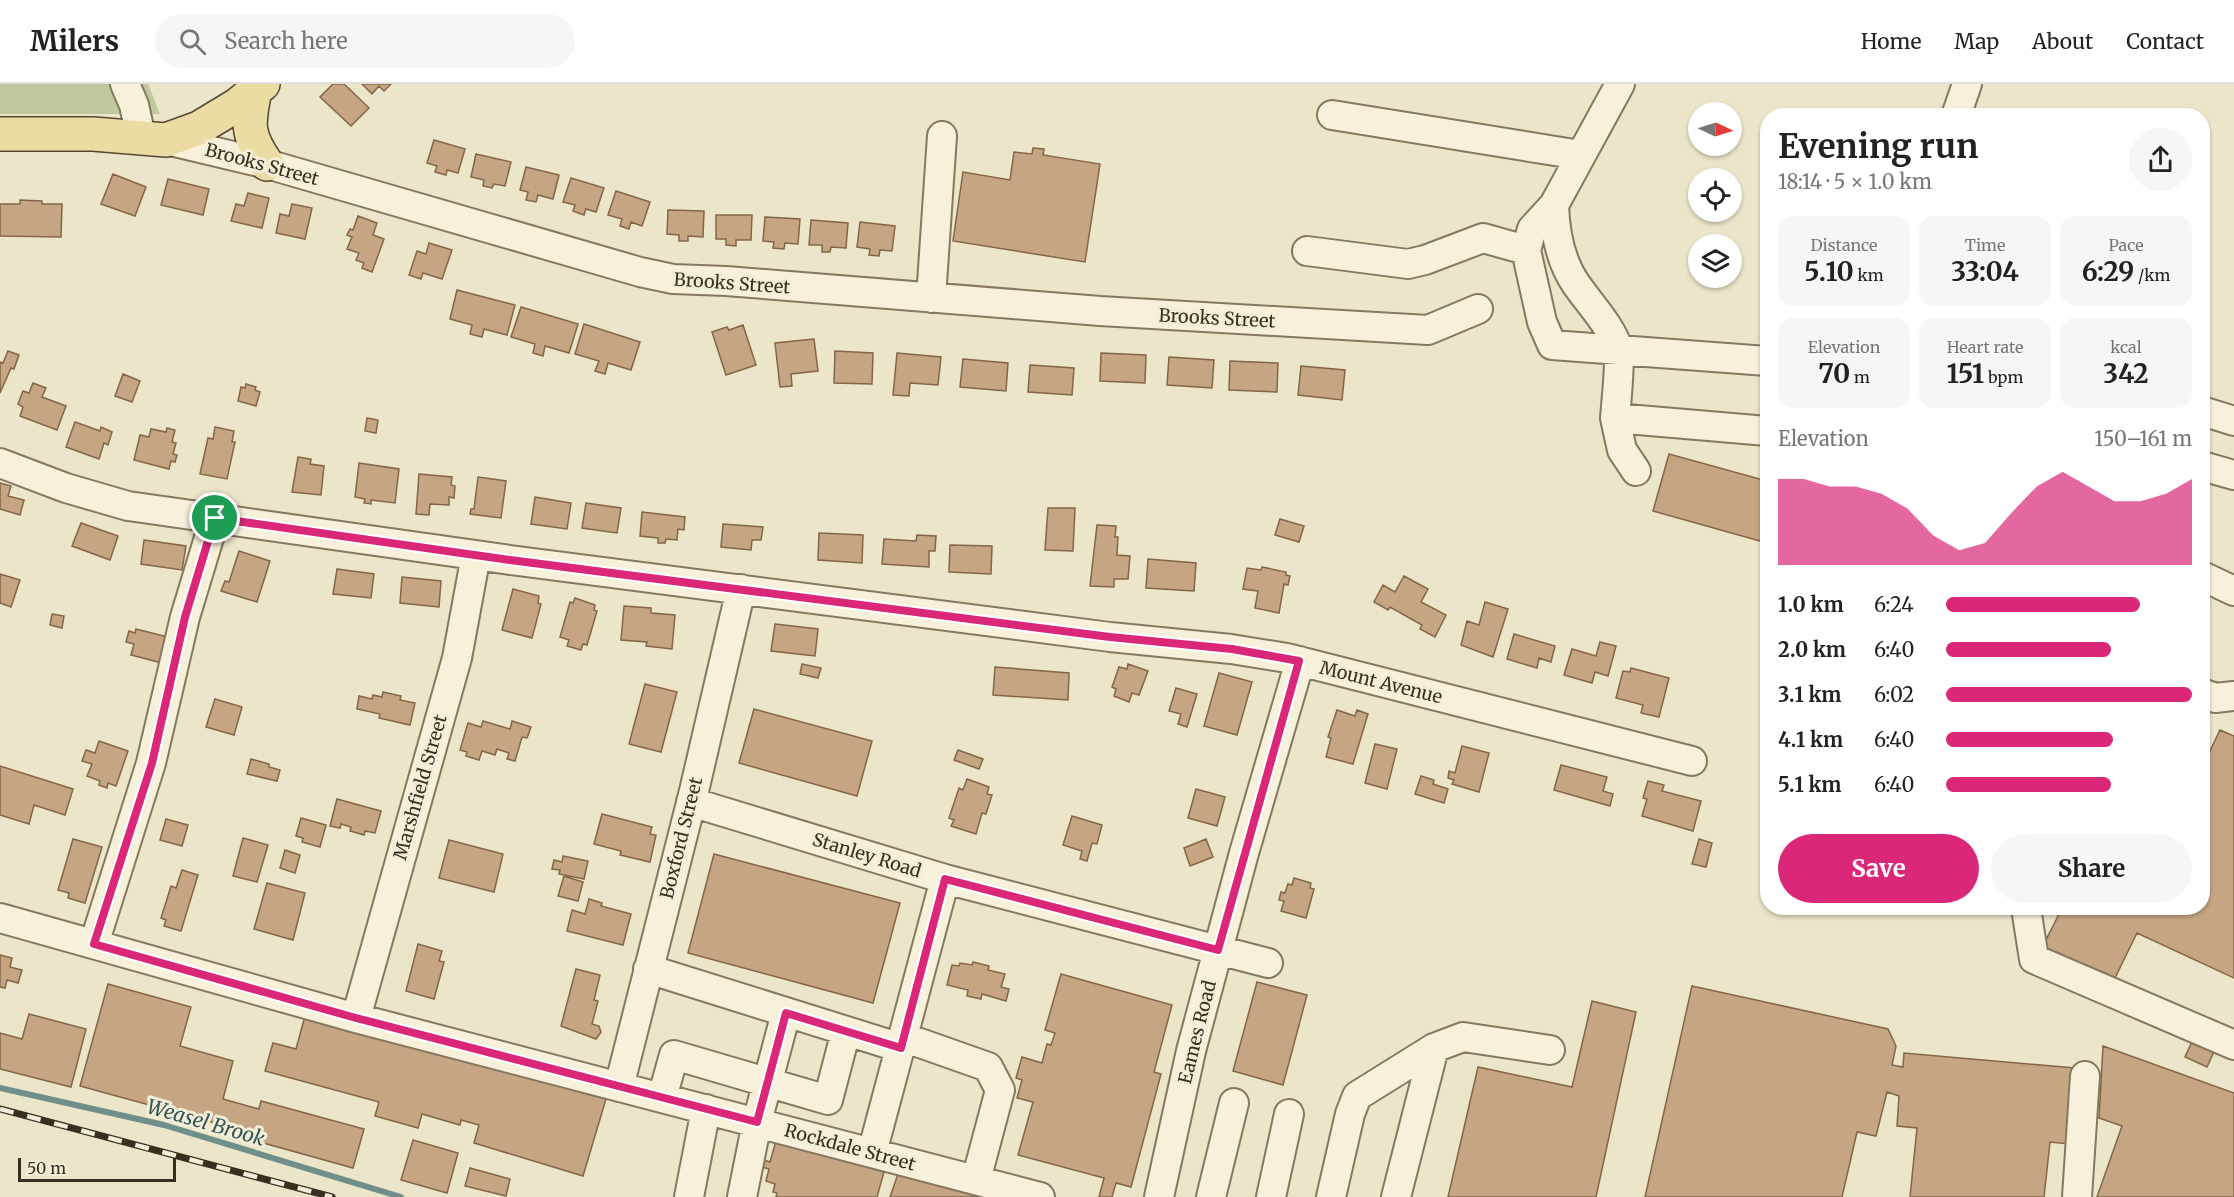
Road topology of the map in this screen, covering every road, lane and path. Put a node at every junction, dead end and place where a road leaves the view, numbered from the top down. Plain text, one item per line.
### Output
1 (125, 84) edge
2 (1620, 84) edge
3 (1967, 84) edge
4 (259, 87) edge
5 (1959, 108) edge
6 (1332, 115) dead end
7 (0, 134) edge
8 (942, 136) dead end
9 (154, 138) junction
10 (1580, 155) junction
11 (267, 164) junction
12 (1554, 205) junction
13 (1526, 250) junction
14 (1307, 251) dead end
15 (1579, 288) junction
16 (931, 298) junction
17 (1478, 309) dead end
18 (1539, 312) junction
19 (1619, 350) junction
20 (1760, 360) edge
21 (2210, 414) edge
22 (1615, 418) junction
23 (2234, 421) edge
24 (1760, 430) edge
25 (0, 463) edge
26 (2210, 468) edge
27 (1636, 471) dead end
28 (2234, 475) edge
29 (215, 518) junction
30 (476, 555) junction
31 (2210, 580) edge
32 (741, 589) junction
33 (2234, 591) edge
34 (1299, 661) junction
35 (2210, 696) edge
36 (2234, 696) edge
37 (1692, 761) dead end
38 (691, 802) junction
39 (945, 879) junction
40 (2027, 915) edge
41 (0, 918) edge
42 (94, 944) junction
43 (1218, 950) junction
44 (1268, 963) dead end
45 (648, 969) junction
46 (786, 1013) junction
47 (356, 1018) junction
48 (846, 1030) junction
49 (902, 1043) junction
50 (2234, 1045) edge
51 (1434, 1048) junction
52 (1550, 1050) dead end
53 (2085, 1077) dead end
54 (766, 1082) junction
55 (619, 1087) junction
56 (662, 1098) junction
57 (1234, 1103) dead end
58 (706, 1110) junction
59 (1289, 1114) dead end
60 (757, 1122) junction
61 (872, 1153) junction
62 (976, 1180) junction
63 (689, 1197) edge
64 (741, 1197) edge
65 (1040, 1197) edge
66 (1159, 1197) edge
67 (1211, 1197) edge
68 (1271, 1197) edge
69 (1331, 1197) edge
70 (1396, 1197) edge
71 (2077, 1197) edge

1 - 9 street
2 - 10 street
3 - 5 street
4 - 9 main road
4 - 11 main road
6 - 10 street
7 - 9 main road, Brooks Street
8 - 16 street
9 - 11 street, Brooks Street
10 - 12 street
11 - 16 street, Brooks Street
12 - 13 street
12 - 15 street
13 - 14 street
13 - 18 street
15 - 18 street
15 - 19 street
16 - 17 street, Brooks Street
18 - 19 street
19 - 20 street
19 - 22 street
21 - 23 street
22 - 24 street
22 - 27 street
25 - 29 street, Mount Avenue
26 - 28 street
29 - 30 street, Mount Avenue
29 - 42 street
30 - 32 street, Mount Avenue
30 - 47 street, Marshfield Street
31 - 33 street
32 - 34 street, Mount Avenue
32 - 38 street, Boxford Street
34 - 37 street, Mount Avenue
34 - 43 street, Eames Road
35 - 36 street
38 - 39 street, Stanley Road
38 - 45 street, Boxford Street
39 - 43 street, Stanley Road
39 - 49 street
40 - 50 street
41 - 42 street, Rockdale Street
42 - 47 street, Rockdale Street
43 - 44 street, Stanley Road
43 - 66 street, Eames Road
45 - 46 street
45 - 55 street, Boxford Street
46 - 48 street
46 - 54 street
47 - 55 street, Rockdale Street
48 - 49 street
48 - 54 street
49 - 61 street
49 - 62 street
51 - 52 street
51 - 69 street
51 - 70 street
53 - 71 street
54 - 56 street
54 - 60 street
55 - 56 street, Rockdale Street
56 - 58 street, Rockdale Street
57 - 67 street
58 - 60 street, Rockdale Street
58 - 63 street
59 - 68 street
60 - 61 street, Rockdale Street
60 - 64 street
61 - 62 street, Rockdale Street
62 - 65 street, Rockdale Street

